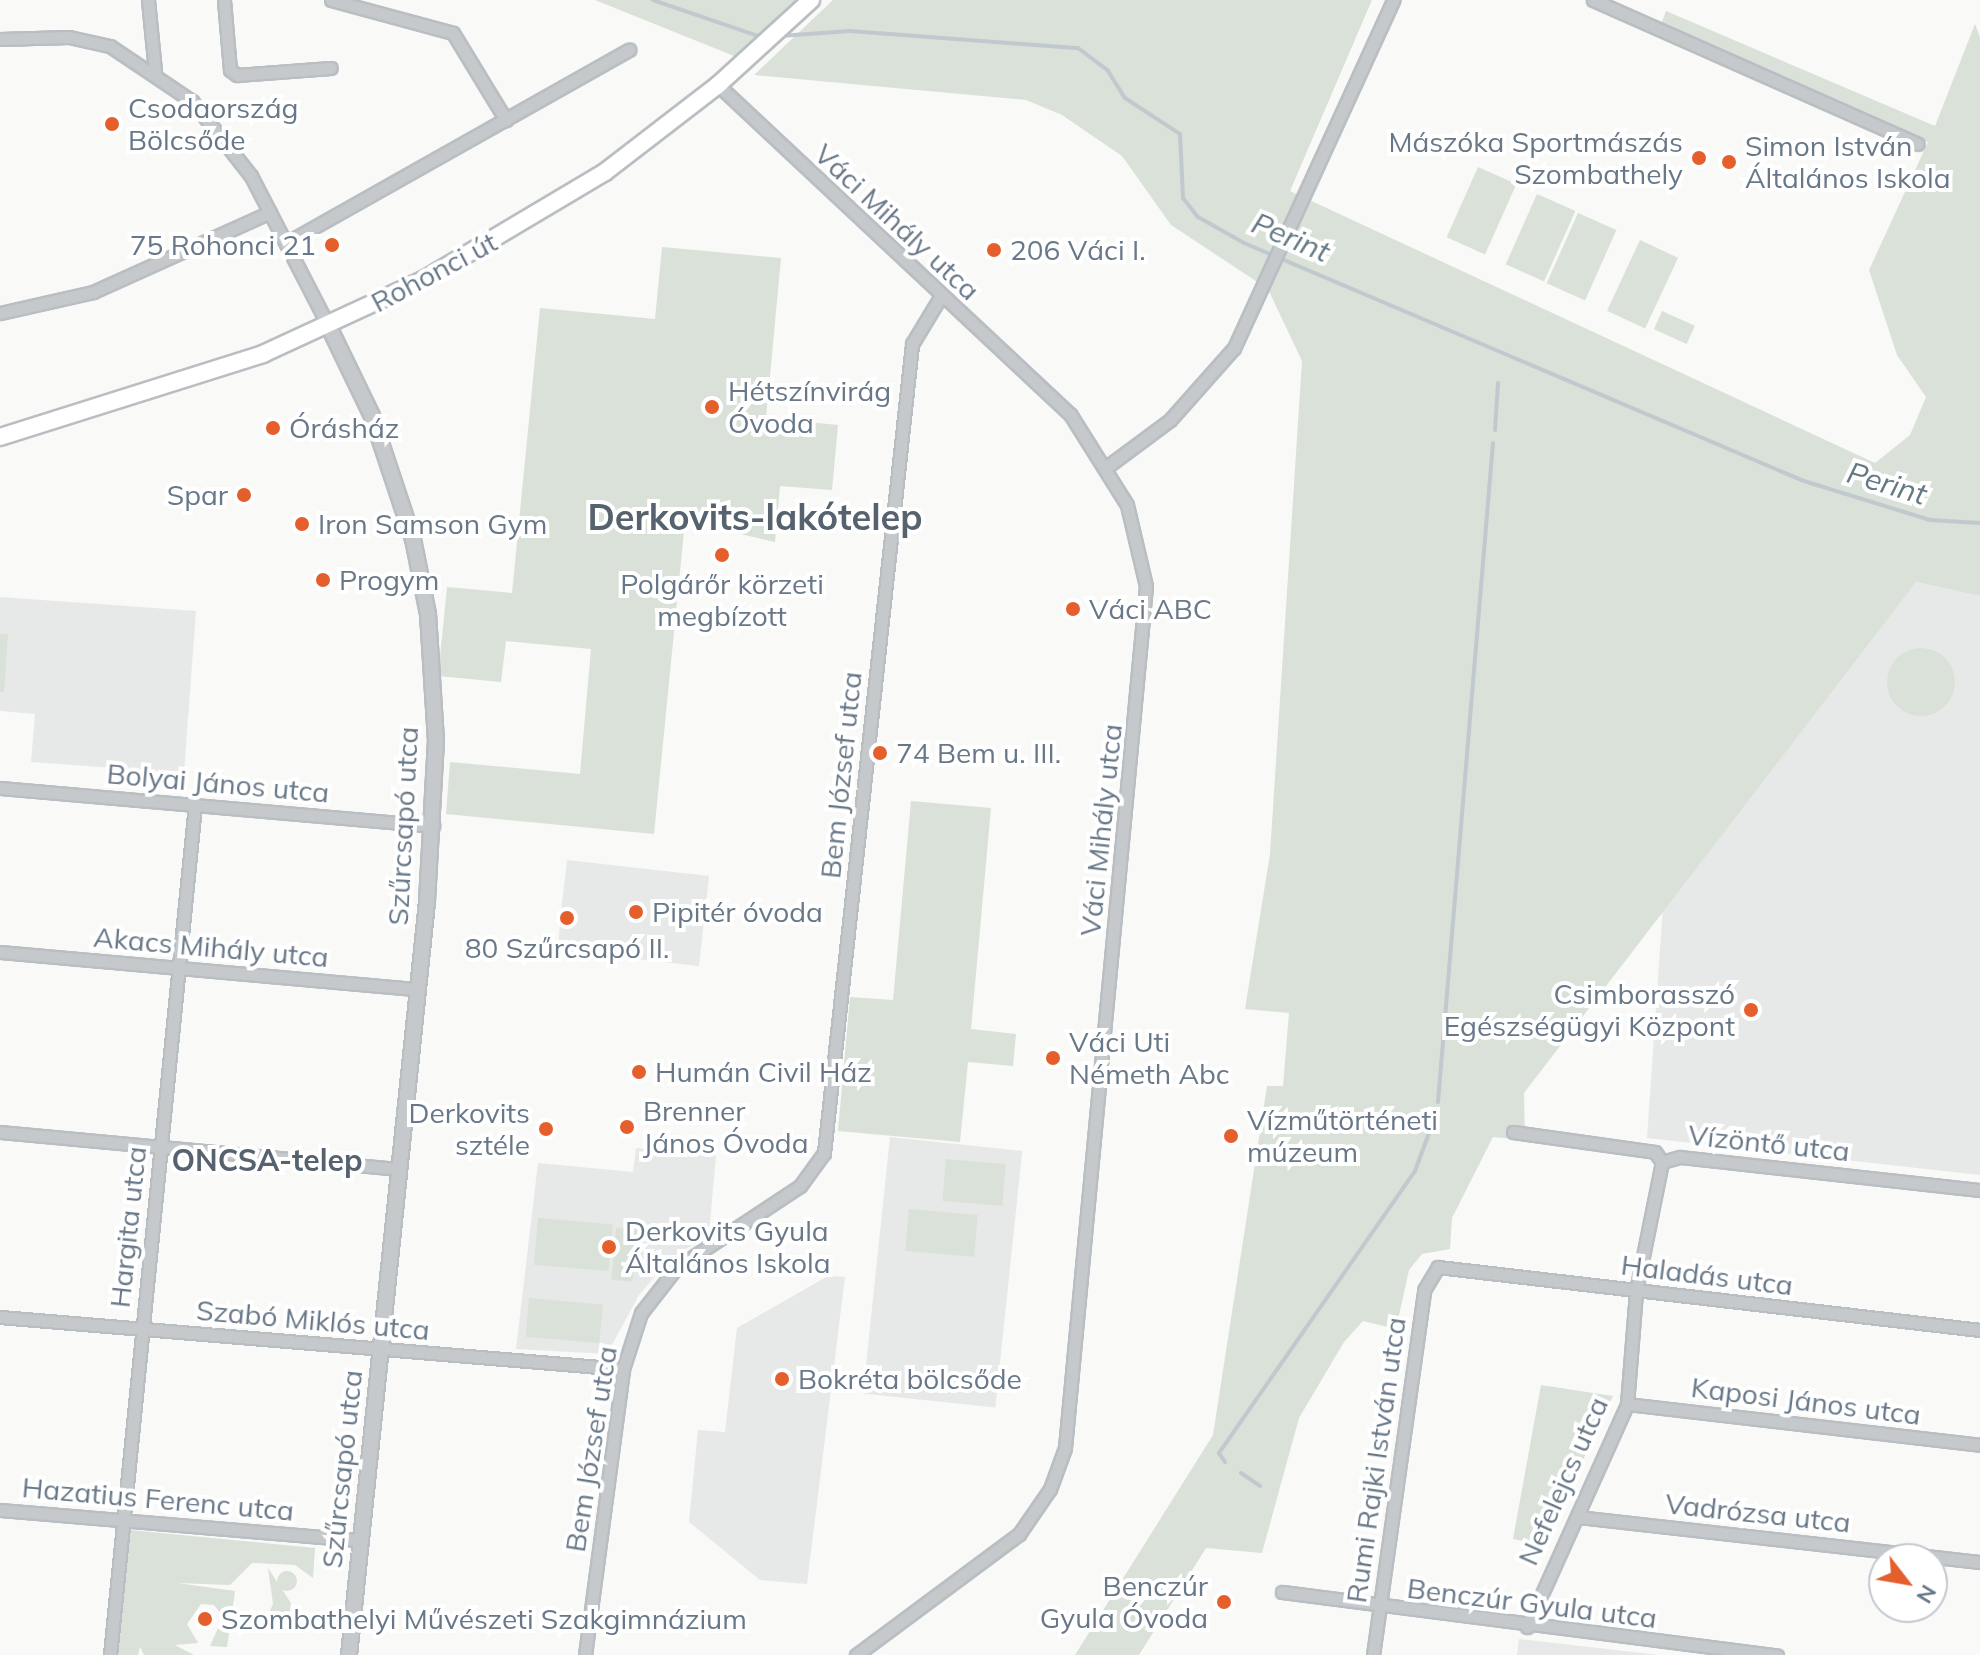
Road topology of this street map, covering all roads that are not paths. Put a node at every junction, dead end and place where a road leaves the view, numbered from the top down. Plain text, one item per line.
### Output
1 (148, 0) edge
2 (224, 0) edge
3 (331, 0) edge
4 (1393, 0) edge
5 (1593, 0) edge
6 (807, 3) edge
7 (0, 39) edge
8 (629, 50) dead end
9 (331, 68) dead end
10 (155, 72) junction
11 (718, 85) junction
12 (506, 120) junction
13 (1918, 144) dead end
14 (270, 212) junction
15 (286, 243) junction
16 (941, 296) junction
17 (0, 313) edge
18 (329, 327) junction
19 (0, 437) edge
20 (1108, 466) junction
21 (0, 788) edge
22 (195, 805) junction
23 (433, 826) junction
24 (0, 952) edge
25 (178, 968) junction
26 (417, 989) junction
27 (0, 1132) edge
28 (1513, 1132) dead end
29 (160, 1147) junction
30 (1662, 1162) junction
31 (397, 1169) junction
32 (1980, 1190) edge
33 (1431, 1272) joint
34 (1636, 1291) junction
35 (0, 1317) edge
36 (142, 1329) junction
37 (1980, 1330) edge
38 (380, 1349) junction
39 (623, 1369) junction
40 (1627, 1404) junction
41 (1980, 1445) edge
42 (0, 1510) edge
43 (1578, 1517) junction
44 (123, 1520) junction
45 (361, 1540) junction
46 (1980, 1562) edge
47 (1282, 1592) dead end
48 (1379, 1609) junction
49 (1527, 1627) junction
50 (110, 1655) edge
51 (349, 1655) edge
52 (585, 1655) edge
53 (856, 1655) edge
54 (1373, 1655) edge
55 (1777, 1655) edge

1 - 10 street
2 - 9 street
3 - 12 street
4 - 20 street
5 - 13 street
6 - 11 main road, Rohonci út
7 - 10 street, Szűrcsapó utca
8 - 12 street
10 - 14 street, Szűrcsapó utca
11 - 16 street, Váci Mihály utca
11 - 18 main road, Rohonci út
12 - 15 street
14 - 15 street, Szűrcsapó utca
14 - 17 street
15 - 18 street, Szűrcsapó utca
16 - 20 street, Váci Mihály utca
16 - 39 street, Bem József utca
18 - 19 main road, Rohonci út
18 - 23 street, Szűrcsapó utca
20 - 53 street, Váci Mihály utca
21 - 22 street, Bolyai János utca
22 - 23 street, Bolyai János utca
22 - 25 street, Hargita utca
23 - 26 street, Szűrcsapó utca
24 - 25 street, Akacs Mihály utca
25 - 26 street, Akacs Mihály utca
25 - 29 street, Hargita utca
26 - 31 street, Szűrcsapó utca
27 - 29 street
28 - 30 street, Vízöntő utca
29 - 31 street
29 - 36 street, Hargita utca
30 - 32 street, Vízöntő utca
30 - 34 street, Nefelejcs utca
31 - 38 street, Szűrcsapó utca
33 - 34 street, Haladás utca
33 - 48 street, Rumi Rajki István utca
34 - 37 street, Haladás utca
34 - 40 street, Nefelejcs utca
35 - 36 street, Szabó Miklós utca
36 - 38 street, Szabó Miklós utca
36 - 44 street, Hargita utca
38 - 39 street, Szabó Miklós utca
38 - 45 street, Szűrcsapó utca
39 - 52 street, Bem József utca
40 - 41 street, Kaposi János utca
40 - 43 street, Nefelejcs utca
42 - 44 street, Hazatius Ferenc utca
43 - 46 street, Vadrózsa utca
43 - 49 street, Nefelejcs utca
44 - 45 street, Hazatius Ferenc utca
44 - 50 street, Hargita utca
45 - 51 street, Szűrcsapó utca
47 - 48 street, Benczúr Gyula utca
48 - 49 street, Benczúr Gyula utca
48 - 54 street, Rumi Rajki István utca
49 - 55 street, Benczúr Gyula utca

